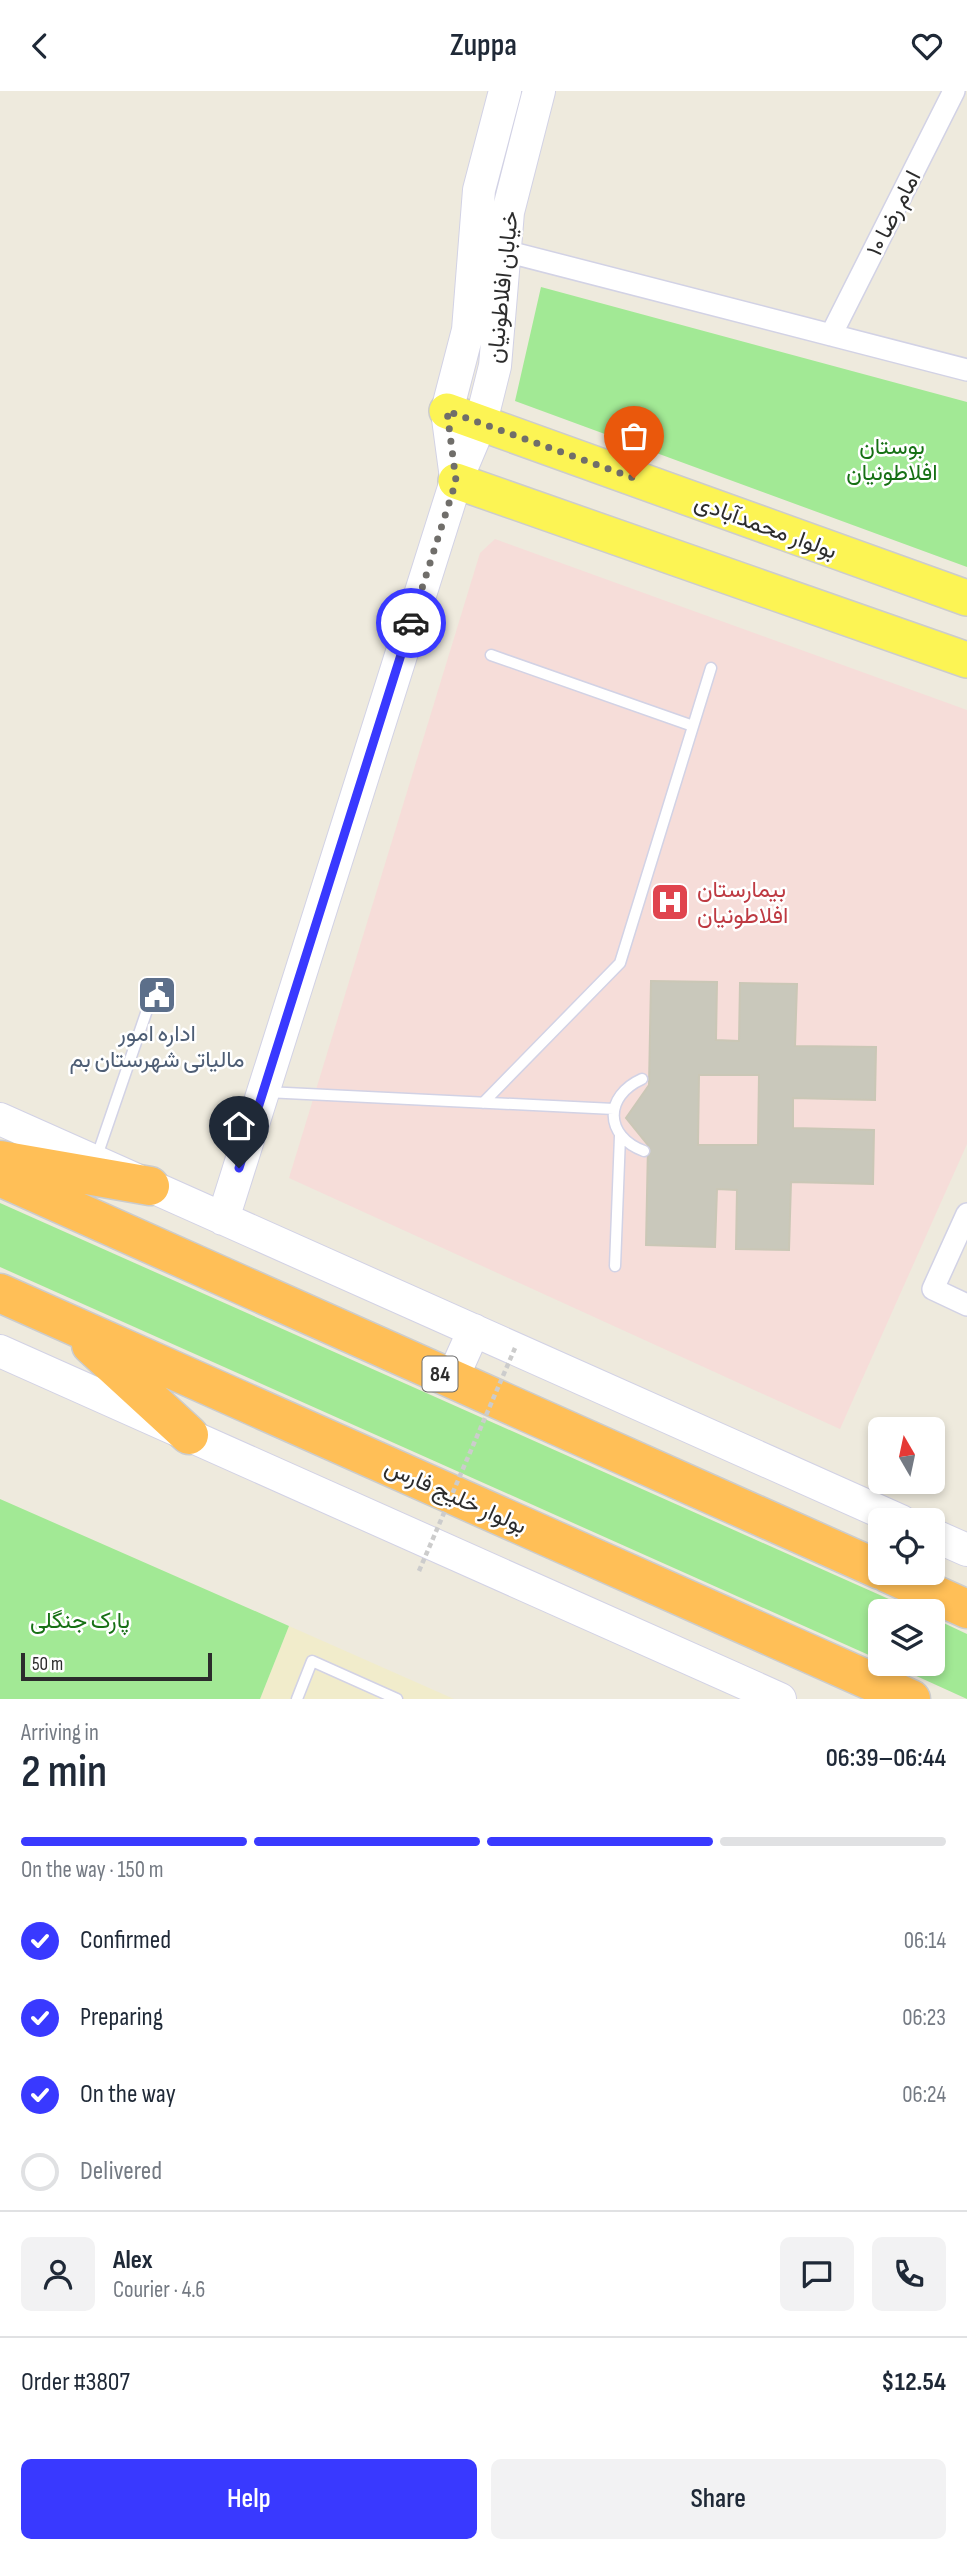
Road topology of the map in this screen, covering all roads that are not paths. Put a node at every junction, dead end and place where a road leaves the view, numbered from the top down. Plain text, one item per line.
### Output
1 (505, 91) edge
2 (539, 91) edge
3 (954, 91) edge
4 (505, 251) junction
5 (831, 335) junction
6 (967, 370) edge
7 (447, 411) junction
8 (481, 422) junction
9 (456, 481) junction
10 (953, 593) edge
11 (916, 642) junction
12 (491, 655) dead end
13 (967, 660) edge
14 (711, 668) dead end
15 (693, 726) junction
16 (156, 983) dead end
17 (642, 1079) dead end
18 (263, 1092) junction
19 (483, 1103) junction
20 (614, 1109) junction
21 (0, 1119) edge
22 (620, 1136) junction
23 (644, 1151) dead end
24 (0, 1160) edge
25 (95, 1161) junction
26 (0, 1177) edge
27 (150, 1186) junction
28 (967, 1214) edge
29 (223, 1219) junction
30 (615, 1266) dead end
31 (0, 1293) edge
32 (967, 1304) edge
33 (66, 1322) junction
34 (474, 1330) junction
35 (0, 1351) edge
36 (452, 1379) junction
37 (189, 1435) junction
38 (872, 1508) edge
39 (945, 1540) edge
40 (967, 1550) edge
41 (868, 1565) edge
42 (914, 1585) edge
43 (967, 1609) edge
44 (297, 1699) edge
45 (397, 1699) edge
46 (780, 1699) edge
47 (911, 1699) edge

1 - 7 street, خیابان افلاطونیان
2 - 4 street, خیابان افلاطونیان
3 - 5 street, امام رضا ۱۰
4 - 5 street
4 - 8 street, خیابان افلاطونیان
5 - 6 street
7 - 8 main road, بولوار محمدآبادی
7 - 9 street, خیابان افلاطونیان
8 - 9 street, خیابان افلاطونیان
8 - 10 main road, بولوار محمدآبادی
9 - 11 main road
9 - 18 street, خیابان افلاطونیان
10 - 11 main road
11 - 13 main road
12 - 15 lane
14 - 15 lane
15 - 19 lane
16 - 25 lane
17 - 20 lane
18 - 19 lane
18 - 29 street, خیابان افلاطونیان
19 - 20 lane
20 - 22 lane
21 - 25 street
22 - 23 lane
22 - 30 lane
24 - 27 highway
25 - 27 street
26 - 36 highway, 84
27 - 29 street
28 - 32 street
29 - 34 street
31 - 33 highway, بولوار خلیج فارس
33 - 37 highway
33 - 47 highway, بولوار خلیج فارس
34 - 36 street
34 - 38 street
35 - 37 street
36 - 41 highway, 84
37 - 46 street
39 - 40 street
42 - 43 highway
44 - 45 lane

